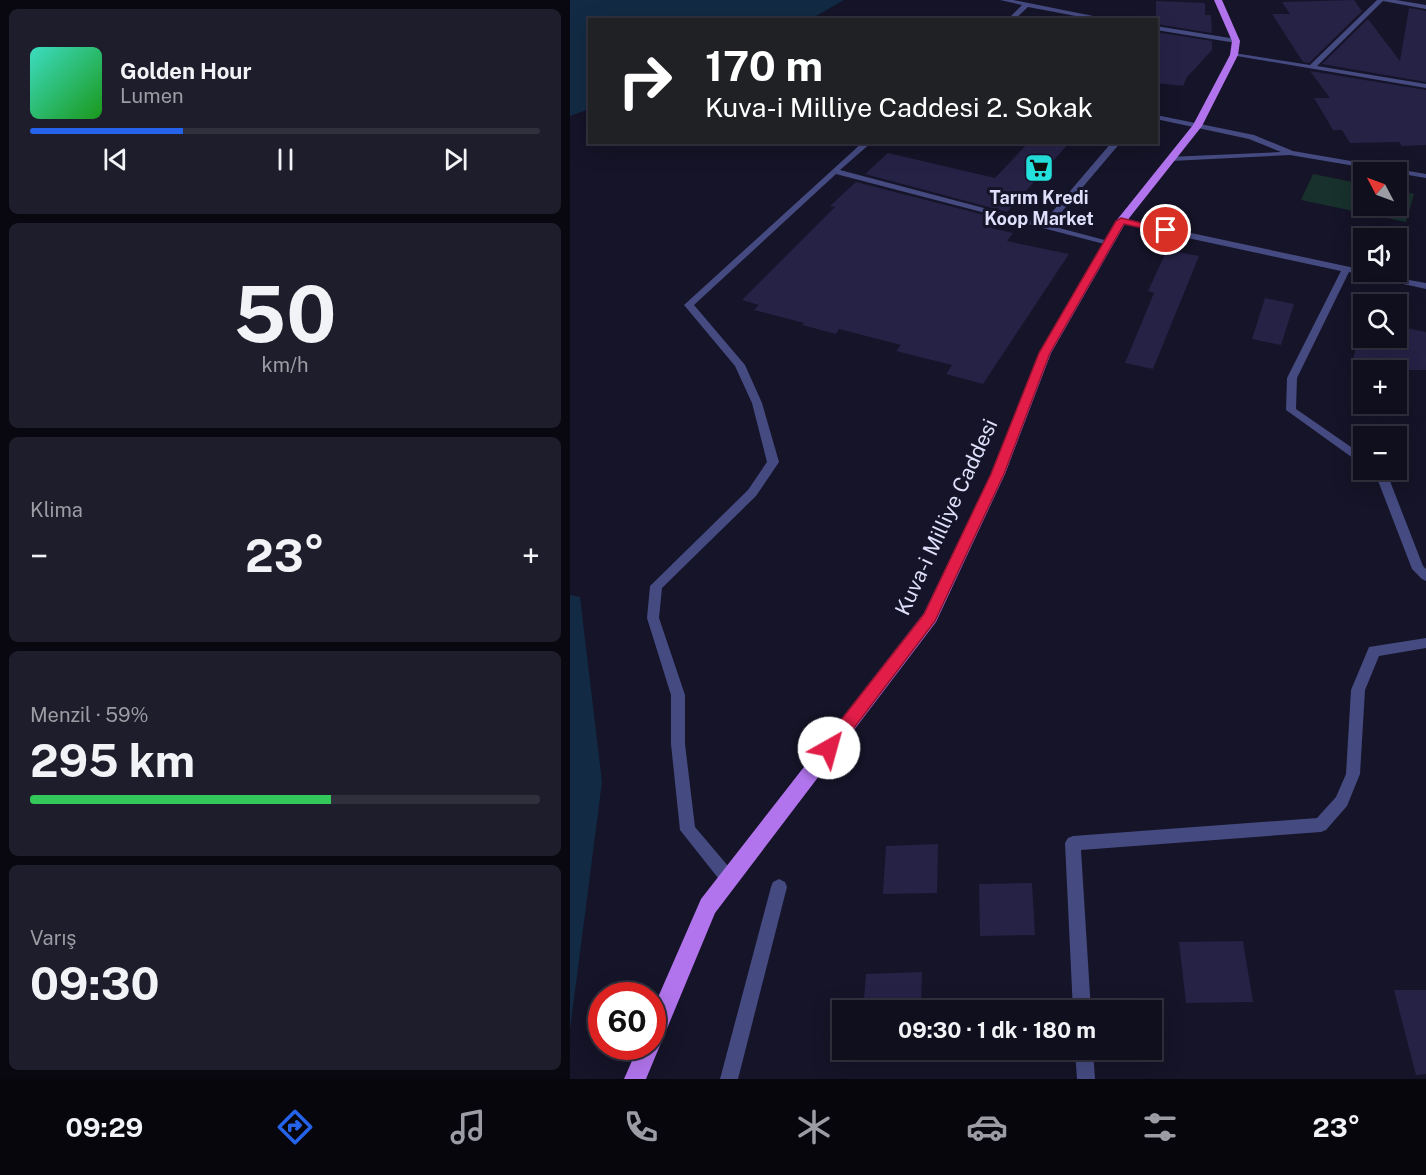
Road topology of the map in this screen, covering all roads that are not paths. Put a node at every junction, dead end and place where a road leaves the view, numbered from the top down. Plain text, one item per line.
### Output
1 (1003, 0) edge
2 (1218, 0) edge
3 (1383, 0) edge
4 (1026, 5) junction
5 (1426, 7) edge
6 (1012, 18) edge
7 (1099, 18) edge
8 (1158, 28) edge
9 (1236, 41) junction
10 (1234, 55) junction
11 (1312, 67) junction
12 (1426, 86) edge
13 (1158, 117) edge
14 (1197, 126) junction
15 (866, 144) edge
16 (1115, 144) edge
17 (1291, 153) junction
18 (1171, 159) junction
19 (834, 171) junction
20 (1426, 176) edge
21 (1121, 221) junction
22 (1045, 226) junction
23 (1108, 242) junction
24 (1346, 269) junction
25 (1426, 286) edge
26 (1353, 454) edge
27 (1384, 480) edge
28 (1426, 576) edge
29 (1426, 643) edge
30 (728, 878) junction
31 (780, 887) dead end
32 (1081, 1000) edge
33 (666, 1005) edge
34 (643, 1060) edge
35 (1085, 1060) edge
36 (635, 1079) edge
37 (729, 1079) edge
38 (1086, 1079) edge

1 - 4 street
2 - 9 main road
3 - 5 street
3 - 11 street
4 - 6 street
4 - 7 street
8 - 9 street
9 - 10 main road, Kuva-i Milliye Caddesi
10 - 11 street
10 - 14 main road, Kuva-i Milliye Caddesi
11 - 12 street
13 - 14 street
14 - 17 street
14 - 18 main road, Kuva-i Milliye Caddesi
15 - 19 street
16 - 22 street
17 - 18 street
17 - 20 street
18 - 21 main road, Kuva-i Milliye Caddesi
19 - 22 street
19 - 30 street
21 - 23 main road, Kuva-i Milliye Caddesi
21 - 24 street
22 - 23 street
23 - 30 main road, Kuva-i Milliye Caddesi
24 - 25 street
24 - 26 street
27 - 28 street
29 - 32 street
30 - 33 main road, Kuva-i Milliye Caddesi
31 - 37 street
34 - 36 main road
35 - 38 street

